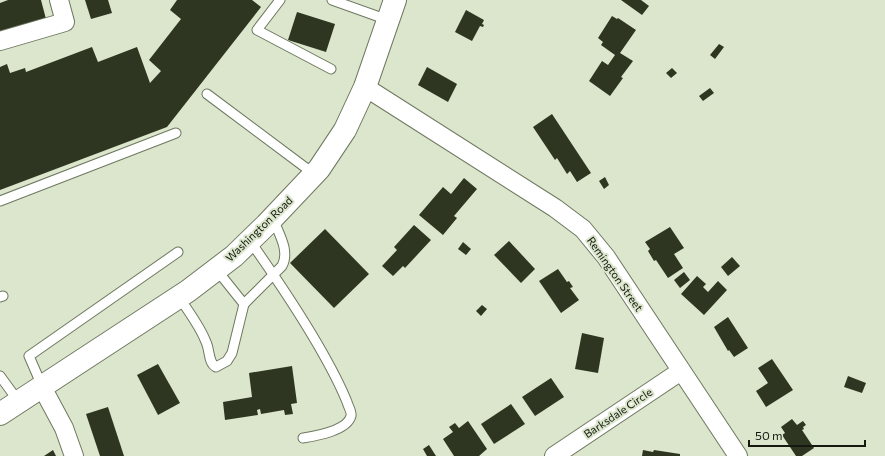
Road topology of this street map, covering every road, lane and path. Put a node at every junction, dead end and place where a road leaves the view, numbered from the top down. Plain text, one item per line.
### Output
1 (59, 0) edge
2 (280, 0) edge
3 (332, 0) edge
4 (395, 0) edge
5 (388, 20) junction
6 (0, 41) edge
7 (331, 69) dead end
8 (365, 88) junction
9 (207, 94) dead end
10 (176, 133) dead end
11 (314, 174) junction
12 (0, 201) edge
13 (272, 219) junction
14 (250, 241) junction
15 (178, 252) dead end
16 (216, 269) junction
17 (273, 274) junction
18 (178, 297) junction
19 (244, 304) junction
20 (681, 371) junction
21 (1, 381) edge
22 (42, 387) junction
23 (19, 402) junction
24 (0, 414) edge
25 (303, 438) dead end
26 (74, 456) edge
27 (554, 456) edge
28 (738, 456) edge

1 - 6 street
2 - 7 lane
3 - 5 lane
4 - 5 street, Washington Road
5 - 8 street, Washington Road
8 - 11 street, Washington Road
8 - 20 street, Remington Street
9 - 11 lane
10 - 12 lane
11 - 13 street, Washington Road
13 - 14 street, Washington Road
13 - 17 lane
14 - 16 street, Washington Road
14 - 17 lane
15 - 22 lane
16 - 18 street, Washington Road
16 - 19 lane
17 - 19 lane
17 - 25 lane
18 - 19 lane
18 - 22 street, Washington Road
20 - 27 street, Barksdale Circle
20 - 28 street, Remington Street
21 - 23 lane
22 - 23 street, Washington Road
22 - 26 street
23 - 24 street, Washington Road

